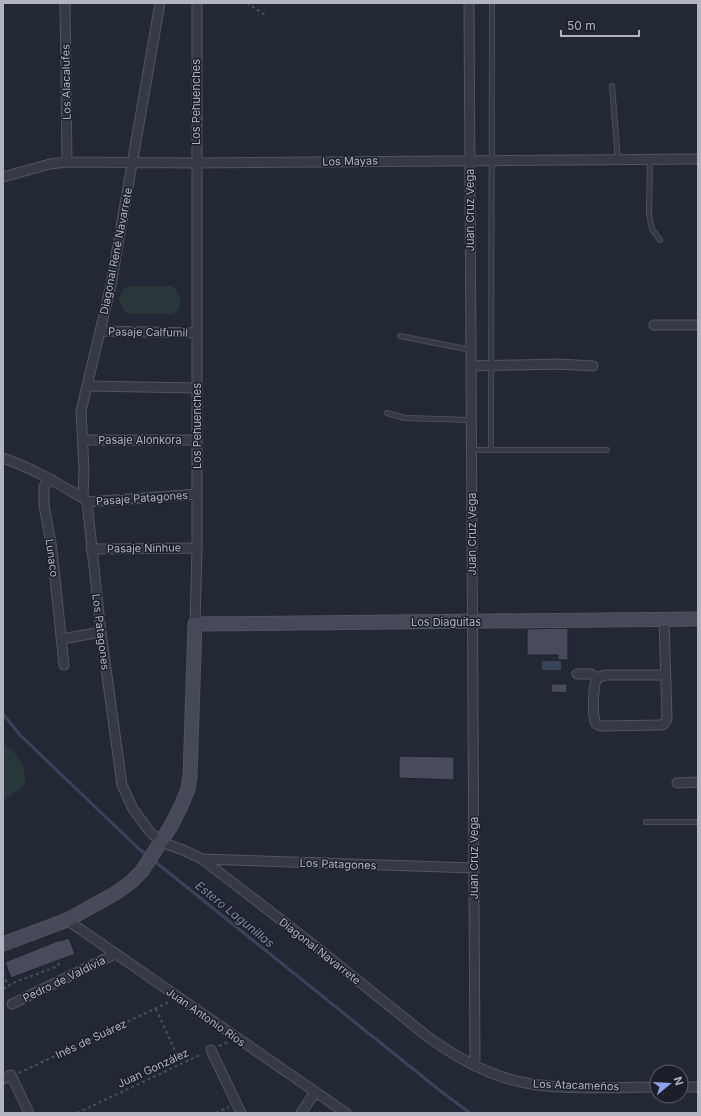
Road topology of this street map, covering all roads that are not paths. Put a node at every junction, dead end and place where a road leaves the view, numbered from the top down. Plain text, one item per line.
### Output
1 (65, 3) edge
2 (160, 3) edge
3 (197, 3) edge
4 (469, 3) edge
5 (492, 3) edge
6 (612, 86) dead end
7 (698, 159) edge
8 (470, 160) junction
9 (492, 160) junction
10 (618, 160) junction
11 (650, 160) junction
12 (67, 162) junction
13 (132, 163) junction
14 (196, 163) junction
15 (3, 177) edge
16 (660, 240) dead end
17 (698, 325) edge
18 (654, 326) dead end
19 (100, 331) junction
20 (197, 333) junction
21 (400, 336) dead end
22 (471, 350) junction
23 (491, 365) junction
24 (471, 366) junction
25 (593, 366) dead end
26 (87, 386) junction
27 (197, 388) junction
28 (387, 413) dead end
29 (471, 420) junction
30 (83, 440) junction
31 (197, 440) junction
32 (471, 450) junction
33 (491, 450) junction
34 (607, 450) dead end
35 (3, 458) edge
36 (51, 479) junction
37 (197, 494) junction
38 (85, 500) junction
39 (197, 548) junction
40 (91, 549) junction
41 (664, 619) junction
42 (698, 619) edge
43 (472, 621) junction
44 (195, 624) junction
45 (101, 632) junction
46 (62, 639) junction
47 (64, 665) dead end
48 (578, 674) dead end
49 (665, 675) junction
50 (597, 678) junction
51 (698, 782) edge
52 (677, 783) dead end
53 (646, 822) dead end
54 (698, 822) edge
55 (161, 842) junction
56 (202, 860) junction
57 (474, 868) junction
58 (67, 920) junction
59 (3, 944) edge
60 (115, 954) junction
61 (12, 1004) dead end
62 (211, 1050) road end
63 (475, 1066) junction
64 (7, 1077) edge
65 (649, 1087) edge
66 (315, 1092) junction
67 (29, 1113) edge
68 (241, 1113) edge
69 (301, 1113) edge
70 (346, 1113) edge

1 - 12 street, Los Alacalufes
2 - 13 street, Diagonal René Navarrete
3 - 14 street, Los Pehuenches
4 - 8 street, Juan Cruz Vega
5 - 9 lane
6 - 10 lane
7 - 11 street, Los Mayas
8 - 9 street, Los Mayas
8 - 14 street, Los Mayas
8 - 22 street, Juan Cruz Vega
9 - 10 street, Los Mayas
9 - 23 lane
10 - 11 street, Los Mayas
11 - 16 lane
12 - 13 street, Los Mayas
12 - 15 street, Los Mayas
13 - 14 street, Los Mayas
13 - 19 street, Diagonal René Navarrete
14 - 20 street, Los Pehuenches
17 - 18 street
19 - 20 street, Pasaje Calfumil
19 - 26 street, Diagonal René Navarrete
20 - 27 street, Los Pehuenches
21 - 22 lane
22 - 24 street, Juan Cruz Vega
23 - 24 street
23 - 25 street
23 - 33 lane
24 - 29 street, Juan Cruz Vega
26 - 27 street
26 - 30 street, Diagonal René Navarrete
27 - 31 street, Los Pehuenches
28 - 29 lane
29 - 32 street, Juan Cruz Vega
30 - 31 street, Pasaje Alonkora
30 - 38 street, Diagonal René Navarrete
31 - 37 street, Los Pehuenches
32 - 33 lane
32 - 43 street, Juan Cruz Vega
33 - 34 lane
35 - 36 street
36 - 38 street
36 - 46 street, Lunaco
37 - 38 street, Pasaje Patagones
37 - 39 street, Los Pehuenches
38 - 40 street, Los Patagones
39 - 40 street, Pasaje Ninhue
39 - 44 street, Los Pehuenches
40 - 45 street, Los Patagones
41 - 42 street, Los Diaguitas
41 - 43 street, Los Diaguitas
41 - 49 street
43 - 44 street, Los Diaguitas
43 - 57 street, Juan Cruz Vega
44 - 55 street, Los Pehuenches
45 - 46 street
45 - 55 street, Los Patagones
46 - 47 street, Lunaco
48 - 50 street
49 - 50 street
49 - 50 street
51 - 52 street
53 - 54 lane
55 - 56 street, Diagonal Navarrete
55 - 58 street
56 - 57 street, Los Patagones
56 - 63 street, Diagonal Navarrete
57 - 63 street, Juan Cruz Vega
58 - 59 street
58 - 60 street, Juan Antonio Ríos
60 - 61 street, Pedro de Valdivia
60 - 66 street, Juan Antonio Ríos
62 - 68 street
63 - 65 street, Los Atacameños
64 - 67 street
66 - 69 street
66 - 70 street, Juan Antonio Ríos

